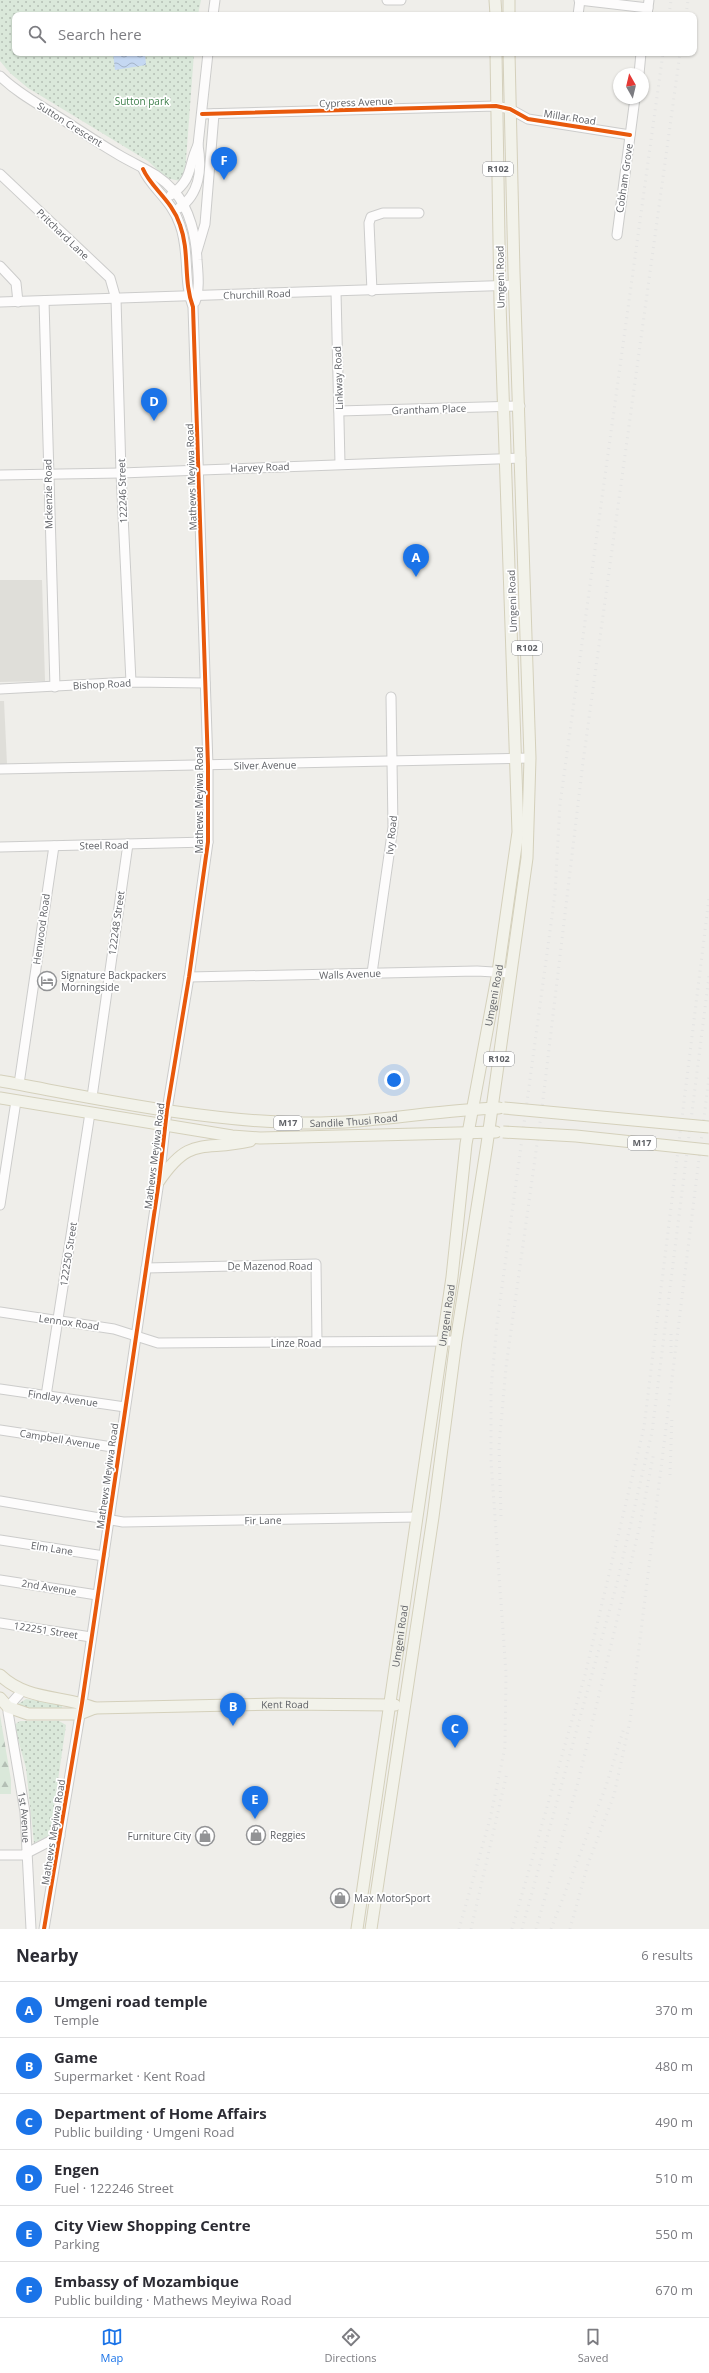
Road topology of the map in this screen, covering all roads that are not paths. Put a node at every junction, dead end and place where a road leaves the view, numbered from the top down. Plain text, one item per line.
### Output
1 (215, 0) edge
2 (387, 0) edge
3 (401, 0) edge
4 (495, 0) edge
5 (509, 0) edge
6 (580, 0) edge
7 (648, 8) edge
8 (213, 12) edge
9 (496, 12) edge
10 (509, 12) edge
11 (578, 12) edge
12 (208, 56) edge
13 (496, 56) edge
14 (510, 56) edge
15 (642, 56) edge
16 (640, 68) edge
17 (0, 76) edge
18 (634, 104) edge
19 (496, 106) junction
20 (510, 109) junction
21 (202, 114) junction
22 (214, 114) junction
23 (630, 134) junction
24 (198, 145) junction
25 (143, 169) junction
26 (0, 174) edge
27 (175, 192) junction
28 (166, 198) junction
29 (184, 205) junction
30 (499, 209) junction
31 (513, 209) junction
32 (175, 211) junction
33 (419, 213) dead end
34 (617, 235) dead end
35 (197, 253) junction
36 (0, 266) edge
37 (500, 285) junction
38 (514, 285) junction
39 (372, 291) junction
40 (336, 292) junction
41 (194, 296) junction
42 (116, 299) junction
43 (44, 301) junction
44 (0, 302) edge
45 (18, 302) junction
46 (505, 406) junction
47 (520, 406) junction
48 (339, 411) junction
49 (521, 458) junction
50 (507, 459) junction
51 (340, 464) junction
52 (198, 470) junction
53 (121, 473) junction
54 (48, 474) junction
55 (0, 475) edge
56 (131, 682) junction
57 (204, 683) junction
58 (55, 687) junction
59 (0, 689) edge
60 (391, 697) dead end
61 (517, 758) junction
62 (530, 758) junction
63 (392, 762) junction
64 (208, 766) junction
65 (0, 769) edge
66 (208, 842) junction
67 (128, 844) junction
68 (54, 846) junction
69 (0, 847) edge
70 (498, 972) junction
71 (372, 973) junction
72 (511, 973) junction
73 (189, 977) junction
74 (0, 1081) edge
75 (19, 1084) junction
76 (92, 1097) junction
77 (0, 1098) edge
78 (16, 1101) junction
79 (492, 1108) junction
80 (167, 1110) junction
81 (472, 1110) junction
82 (90, 1113) junction
83 (165, 1125) junction
84 (709, 1127) edge
85 (468, 1132) junction
86 (489, 1132) junction
87 (260, 1138) junction
88 (709, 1150) edge
89 (159, 1181) junction
90 (0, 1205) edge
91 (146, 1268) junction
92 (0, 1312) edge
93 (58, 1320) junction
94 (136, 1336) junction
95 (443, 1341) junction
96 (456, 1341) junction
97 (317, 1343) junction
98 (0, 1389) edge
99 (46, 1396) junction
100 (125, 1407) junction
101 (0, 1430) edge
102 (119, 1448) junction
103 (0, 1501) edge
104 (417, 1517) junction
105 (109, 1519) junction
106 (0, 1540) edge
107 (104, 1556) junction
108 (0, 1580) edge
109 (97, 1595) junction
110 (0, 1623) edge
111 (91, 1637) junction
112 (0, 1675) edge
113 (22, 1691) junction
114 (0, 1698) edge
115 (389, 1704) junction
116 (404, 1706) junction
117 (8, 1707) junction
118 (81, 1708) junction
119 (60, 1836) junction
120 (28, 1852) junction
121 (0, 1855) edge
122 (31, 1929) edge
123 (44, 1929) edge
124 (357, 1929) edge
125 (371, 1929) edge

1 - 8 street
2 - 3 street
4 - 9 main road
5 - 10 main road
6 - 7 street
6 - 11 street
12 - 21 street
13 - 19 main road, Umgeni Road / R102
14 - 20 main road, Umgeni Road / R102
15 - 16 street
17 - 25 street, Sutton Crescent
18 - 23 street, Cobham Grove
19 - 20 street, Cypress Avenue
19 - 22 street, Cypress Avenue
19 - 30 main road, Umgeni Road / R102
20 - 23 street, Millar Road
20 - 31 main road, Umgeni Road / R102
21 - 22 street, Cypress Avenue
21 - 24 street
22 - 35 street
23 - 34 street, Cobham Grove
24 - 27 street
24 - 29 street
25 - 27 street, Sutton Crescent
25 - 28 street, Sutton Crescent
26 - 42 street, Pritchard Lane
27 - 28 street
27 - 29 street, Sutton Crescent
28 - 32 street, Sutton Crescent
29 - 32 street
29 - 35 street, Mathews Meyiwa Road
30 - 31 main road
30 - 37 main road, Umgeni Road / R102
31 - 38 main road, Umgeni Road / R102
32 - 41 street, Mathews Meyiwa Road
33 - 39 street
35 - 41 street, Mathews Meyiwa Road
36 - 45 street
37 - 38 street, Churchill Road
37 - 39 street, Churchill Road
37 - 46 main road, Umgeni Road / R102
38 - 47 main road, Umgeni Road / R102
39 - 40 street, Churchill Road
40 - 41 street, Churchill Road
40 - 48 street, Linkway Road
41 - 42 street, Churchill Road
41 - 52 street, Mathews Meyiwa Road
42 - 43 street, Churchill Road
42 - 53 street, 122246 Street
43 - 45 street, Churchill Road
43 - 54 street, Mckenzie Road
44 - 45 street, Churchill Road
46 - 47 street, Grantham Place
46 - 48 street, Grantham Place
46 - 50 main road, Umgeni Road / R102
47 - 49 main road, Umgeni Road / R102
48 - 51 street, Linkway Road
49 - 50 street, Harvey Road
49 - 62 main road, Umgeni Road / R102
50 - 51 street, Harvey Road
50 - 61 main road, Umgeni Road / R102
51 - 52 street, Harvey Road
52 - 53 street, Harvey Road
52 - 57 street, Mathews Meyiwa Road
53 - 54 street, Harvey Road
53 - 56 street, 122246 Street
54 - 55 street, Harvey Road
54 - 58 street, Mckenzie Road
56 - 57 street, Bishop Road
56 - 58 street, Bishop Road
57 - 64 street, Mathews Meyiwa Road
58 - 59 street, Bishop Road
60 - 63 street, Ivy Road
61 - 62 street, Silver Avenue
61 - 63 street, Silver Avenue
61 - 70 main road, Umgeni Road / R102
62 - 72 main road, Umgeni Road / R102
63 - 64 street, Silver Avenue
63 - 71 street, Ivy Road
64 - 65 street, Silver Avenue
64 - 66 street, Mathews Meyiwa Road
66 - 67 street, Steel Road
66 - 73 street, Mathews Meyiwa Road
67 - 68 street, Steel Road
67 - 76 street, 122248 Street
68 - 69 street, Steel Road
68 - 75 street, Henwood Road
70 - 71 street, Walls Avenue
70 - 72 street, Walls Avenue
70 - 81 main road, Umgeni Road / R102
71 - 73 street, Walls Avenue
72 - 79 main road, Umgeni Road / R102
73 - 80 street, Mathews Meyiwa Road
74 - 75 main road, Sandile Thusi Road / M17
75 - 76 main road, Sandile Thusi Road / M17
76 - 80 main road, Sandile Thusi Road / M17
77 - 78 main road, Sandile Thusi Road / M17
78 - 82 main road, Sandile Thusi Road / M17
78 - 90 street
79 - 81 main road, Sandile Thusi Road / M17
79 - 84 main road, Sandile Thusi Road / M17, bridge
79 - 86 main road, Umgeni Road / R102
80 - 81 main road, Sandile Thusi Road / M17
80 - 83 street, Mathews Meyiwa Road
81 - 85 main road, Umgeni Road / R102
82 - 83 main road, Sandile Thusi Road / M17
82 - 93 street, 122250 Street
83 - 87 main road, Sandile Thusi Road / M17
83 - 89 street, Mathews Meyiwa Road
85 - 86 main road, Sandile Thusi Road / M17
85 - 87 main road, Sandile Thusi Road / M17
85 - 95 main road, Umgeni Road / R102
86 - 88 main road, Sandile Thusi Road / M17, bridge
86 - 96 main road, Umgeni Road / R102
87 - 89 main road
89 - 91 street, Mathews Meyiwa Road
91 - 94 street, Mathews Meyiwa Road
91 - 97 street, De Mazenod Road
92 - 93 street, Lennox Road
93 - 94 street, Lennox Road
93 - 99 street, 122250 Street
94 - 97 street, Linze Road
94 - 100 street, Mathews Meyiwa Road
95 - 96 street, Linze Road
95 - 97 street, Linze Road
95 - 104 main road, Umgeni Road / R102
96 - 116 main road, Umgeni Road / R102
98 - 99 street, Findlay Avenue
99 - 100 street, Findlay Avenue
100 - 102 street, Mathews Meyiwa Road
101 - 102 street, Campbell Avenue
102 - 105 street, Mathews Meyiwa Road
103 - 105 street, Fir Lane
104 - 105 street, Fir Lane
104 - 115 main road, Umgeni Road / R102
105 - 107 street, Mathews Meyiwa Road
106 - 107 street, Elm Lane
107 - 109 street, Mathews Meyiwa Road
108 - 109 street, 2nd Avenue
109 - 111 street, Mathews Meyiwa Road
110 - 111 street, 122251 Street
111 - 118 street, Mathews Meyiwa Road
112 - 113 main road
113 - 117 street
113 - 118 main road
114 - 117 main road
115 - 116 main road, Kent Road
115 - 118 main road, Kent Road
115 - 124 main road, Umgeni Road / R102
116 - 125 main road, Umgeni Road / R102
117 - 118 main road
117 - 120 street, 1st Avenue
118 - 119 street, Mathews Meyiwa Road
119 - 120 street
119 - 123 street, Mathews Meyiwa Road
120 - 121 street
120 - 122 street, 1st Avenue

